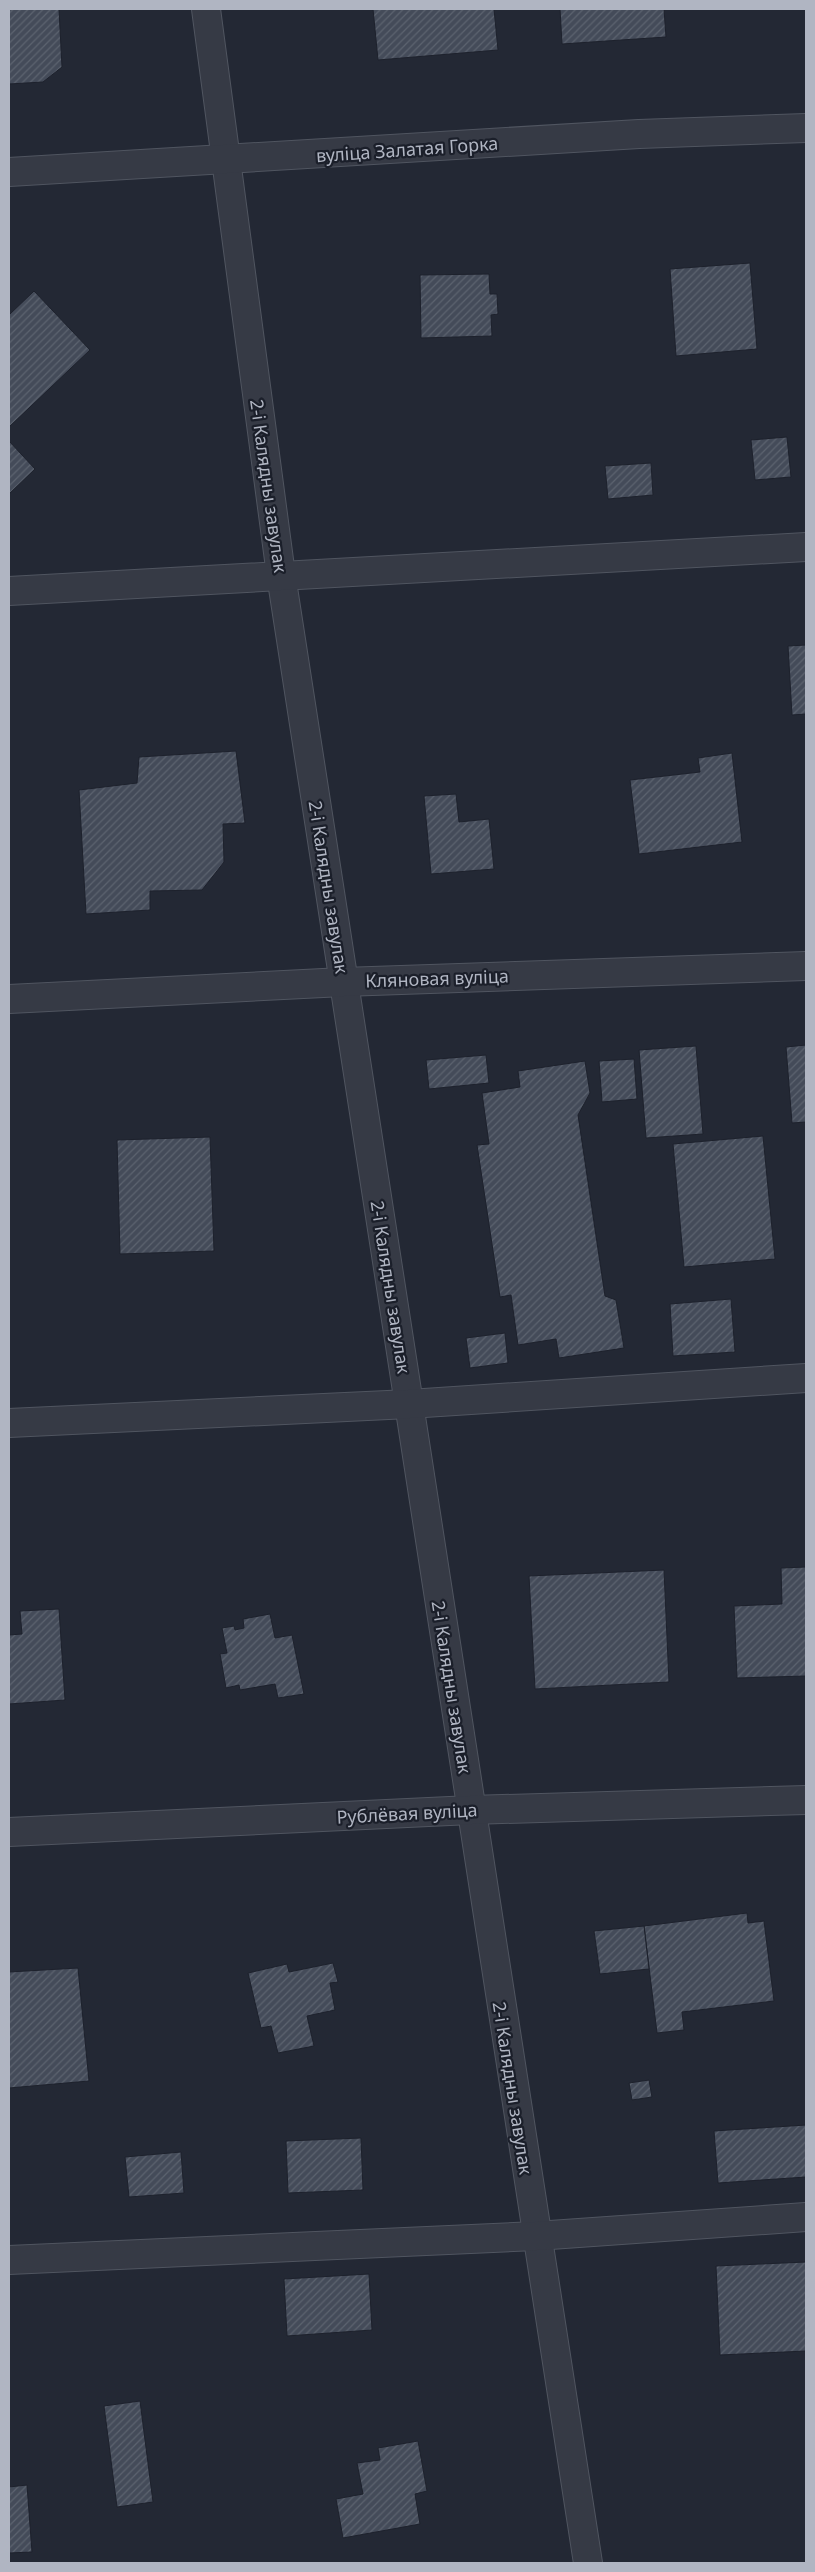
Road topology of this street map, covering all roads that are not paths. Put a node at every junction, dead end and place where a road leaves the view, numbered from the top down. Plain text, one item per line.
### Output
1 (206, 9) edge
2 (806, 128) edge
3 (226, 160) junction
4 (9, 172) edge
5 (806, 547) edge
6 (281, 575) junction
7 (9, 590) edge
8 (806, 966) edge
9 (343, 982) junction
10 (9, 999) edge
11 (806, 1378) edge
12 (409, 1404) junction
13 (9, 1423) edge
14 (806, 1800) edge
15 (471, 1810) junction
16 (9, 1832) edge
17 (806, 2217) edge
18 (536, 2236) junction
19 (9, 2260) edge
20 (588, 2563) edge

1 - 3 street, 2-і Калядны завулак
2 - 3 street, вуліца Залатая Горка
3 - 4 street, вуліца Залатая Горка
3 - 6 street, 2-і Калядны завулак
5 - 6 street
6 - 7 street
6 - 9 street, 2-і Калядны завулак
8 - 9 street, Кляновая вуліца
9 - 10 street, Кляновая вуліца
9 - 12 street, 2-і Калядны завулак
11 - 12 street
12 - 13 street
12 - 15 street, 2-і Калядны завулак
14 - 15 street, Рублёвая вуліца
15 - 16 street, Рублёвая вуліца
15 - 18 street, 2-і Калядны завулак
17 - 18 street
18 - 19 street
18 - 20 street, 2-і Калядны завулак

